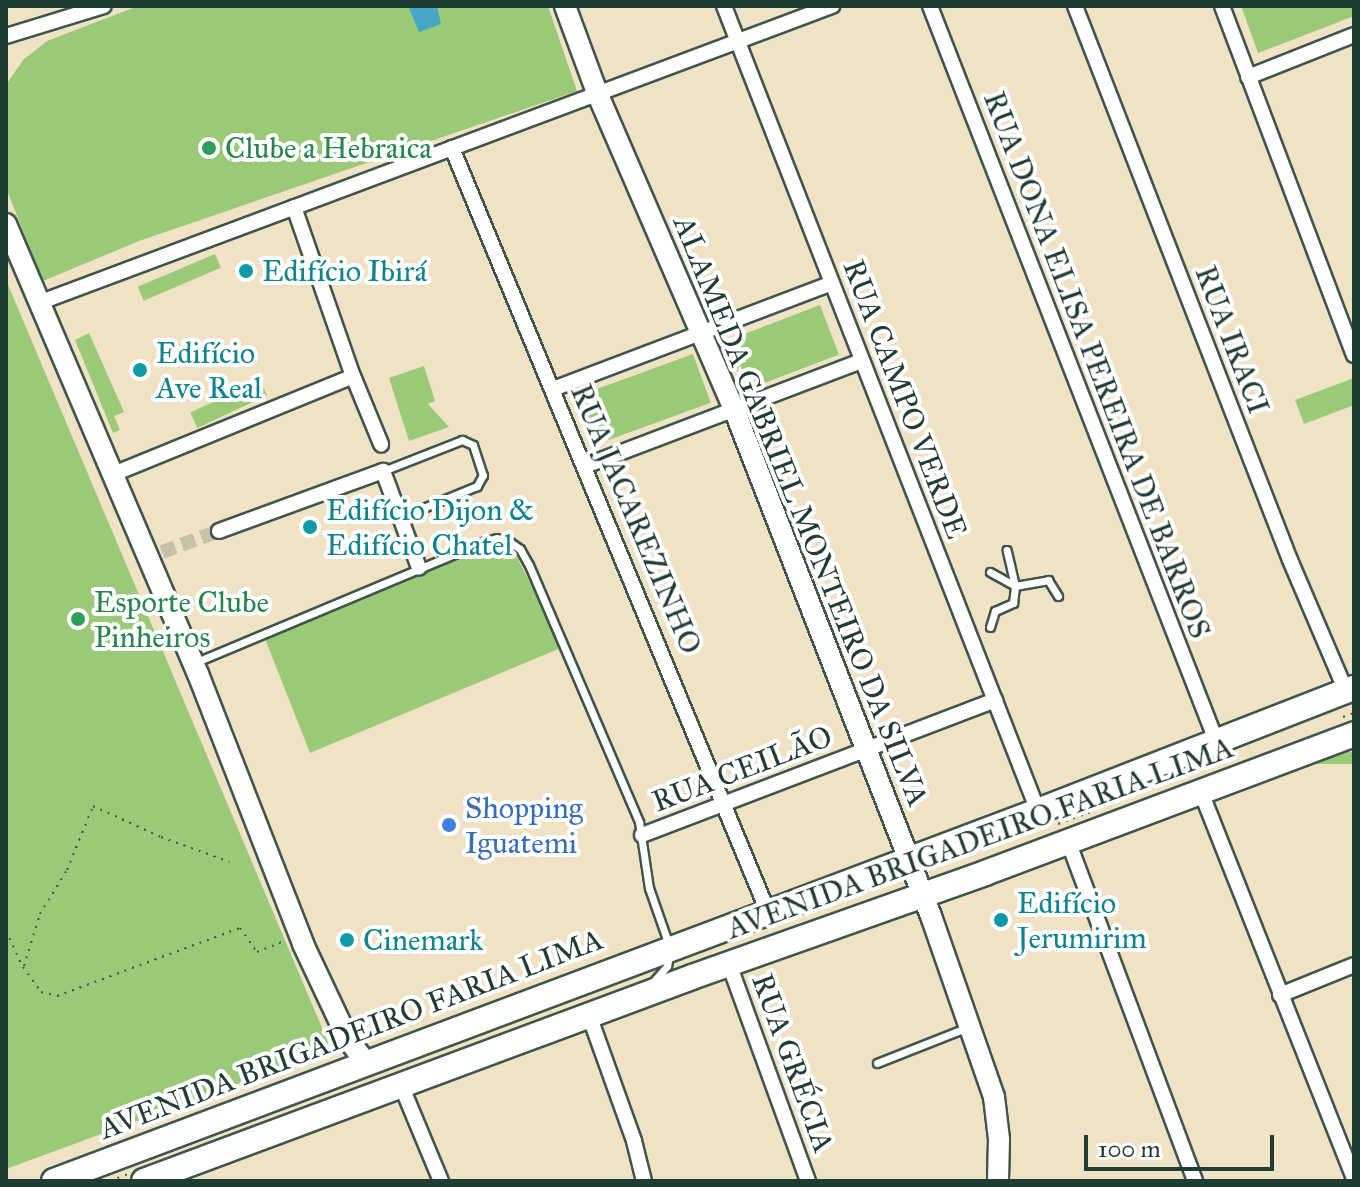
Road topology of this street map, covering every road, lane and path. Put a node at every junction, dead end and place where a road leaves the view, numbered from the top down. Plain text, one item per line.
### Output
1 (104, 6) edge
2 (565, 6) edge
3 (724, 6) edge
4 (832, 6) edge
5 (930, 6) edge
6 (1075, 6) edge
7 (1222, 6) edge
8 (1354, 35) edge
9 (6, 36) edge
10 (738, 41) junction
11 (1248, 77) junction
12 (598, 95) junction
13 (452, 148) junction
14 (294, 207) junction
15 (6, 224) edge
16 (832, 283) junction
17 (41, 302) junction
18 (703, 334) junction
19 (1354, 355) edge
20 (862, 361) junction
21 (353, 376) junction
22 (553, 389) junction
23 (734, 409) junction
24 (381, 444) dead end
25 (585, 466) junction
26 (383, 471) junction
27 (111, 475) junction
28 (401, 517) junction
29 (219, 531) tunnel mouth
30 (1007, 550) dead end
31 (419, 568) junction
32 (990, 572) dead end
33 (1015, 586) junction
34 (1058, 596) dead end
35 (990, 627) dead end
36 (193, 663) junction
37 (1350, 690) edge
38 (995, 700) junction
39 (1354, 734) edge
40 (1217, 743) junction
41 (864, 749) junction
42 (1201, 792) junction
43 (726, 803) junction
44 (1038, 811) junction
45 (1010, 822) junction
46 (642, 835) junction
47 (1068, 841) junction
48 (908, 859) junction
49 (230, 862) dead end
50 (985, 873) junction
51 (923, 896) junction
52 (768, 912) junction
53 (6, 931) edge
54 (300, 935) junction
55 (670, 948) junction
56 (729, 964) junction
57 (1354, 965) edge
58 (23, 967) junction
59 (1280, 995) junction
60 (627, 1001) junction
61 (589, 1015) junction
62 (970, 1027) junction
63 (877, 1063) dead end
64 (357, 1066) junction
65 (401, 1085) junction
66 (1350, 1158) edge
67 (170, 1177) edge
68 (1354, 1179) edge
69 (54, 1181) edge
70 (144, 1181) edge
71 (441, 1181) edge
72 (644, 1181) edge
73 (808, 1181) edge
74 (998, 1181) edge
75 (1195, 1181) edge

1 - 9 street
2 - 12 street, ALAMEDA GABRIEL MONTEIRO DA SILVA
3 - 10 street, RUA CAMPO VERDE
4 - 10 street
5 - 40 street, RUA DONA ELISA PEREIRA DE BARROS
6 - 37 street, RUA IRACI
7 - 11 street
8 - 11 street
10 - 12 street
10 - 16 street, RUA CAMPO VERDE
11 - 19 street
12 - 13 street
12 - 18 street, ALAMEDA GABRIEL MONTEIRO DA SILVA
13 - 14 street
13 - 22 street, RUA JACAREZINHO
14 - 17 street
14 - 21 street
15 - 17 street
16 - 18 street
16 - 20 street, RUA CAMPO VERDE
17 - 27 street
18 - 22 street
18 - 23 street, ALAMEDA GABRIEL MONTEIRO DA SILVA
20 - 23 street
20 - 38 street, RUA CAMPO VERDE
21 - 24 street
21 - 27 street
22 - 25 street, RUA JACAREZINHO
23 - 25 street
23 - 41 street, ALAMEDA GABRIEL MONTEIRO DA SILVA
25 - 43 street, RUA JACAREZINHO
26 - 28 street
26 - 28 lane
26 - 29 street
27 - 36 street
28 - 31 street
30 - 33 lane
31 - 36 lane
31 - 46 lane
32 - 33 lane
33 - 34 lane
33 - 35 lane
36 - 54 street
37 - 40 highway, AVENIDA BRIGADEIRO FARIA LIMA
38 - 41 street, RUA CEILÃO
38 - 44 street, RUA CAMPO VERDE
39 - 42 highway, AVENIDA BRIGADEIRO FARIA LIMA
40 - 44 highway, AVENIDA BRIGADEIRO FARIA LIMA
41 - 43 street, RUA CEILÃO
41 - 48 street, ALAMEDA GABRIEL MONTEIRO DA SILVA
42 - 47 highway, AVENIDA BRIGADEIRO FARIA LIMA
42 - 59 street
43 - 46 street, RUA CEILÃO
43 - 52 street, RUA JACAREZINHO
44 - 45 highway, AVENIDA BRIGADEIRO FARIA LIMA
45 - 48 highway, AVENIDA BRIGADEIRO FARIA LIMA
45 - 50 highway
46 - 55 lane
47 - 50 highway, AVENIDA BRIGADEIRO FARIA LIMA
47 - 75 street
48 - 51 street, ALAMEDA GABRIEL MONTEIRO DA SILVA
48 - 52 highway, AVENIDA BRIGADEIRO FARIA LIMA
49 - 58 path
50 - 51 highway, AVENIDA BRIGADEIRO FARIA LIMA
51 - 56 highway, AVENIDA BRIGADEIRO FARIA LIMA
51 - 62 street, ALAMEDA GABRIEL MONTEIRO DA SILVA
52 - 55 highway, AVENIDA BRIGADEIRO FARIA LIMA
53 - 58 path
54 - 58 path
54 - 64 street
55 - 60 lane, AVENIDA BRIGADEIRO FARIA LIMA
55 - 64 highway, AVENIDA BRIGADEIRO FARIA LIMA
56 - 60 highway, AVENIDA BRIGADEIRO FARIA LIMA
56 - 73 street, RUA GRÉCIA
57 - 59 street
59 - 66 street
60 - 61 highway, AVENIDA BRIGADEIRO FARIA LIMA
61 - 65 highway, AVENIDA BRIGADEIRO FARIA LIMA
61 - 72 street
62 - 63 lane
62 - 74 street, ALAMEDA GABRIEL MONTEIRO DA SILVA
64 - 69 highway, AVENIDA BRIGADEIRO FARIA LIMA
65 - 67 highway, AVENIDA BRIGADEIRO FARIA LIMA
65 - 71 street
66 - 68 street
67 - 70 highway, AVENIDA BRIGADEIRO FARIA LIMA

